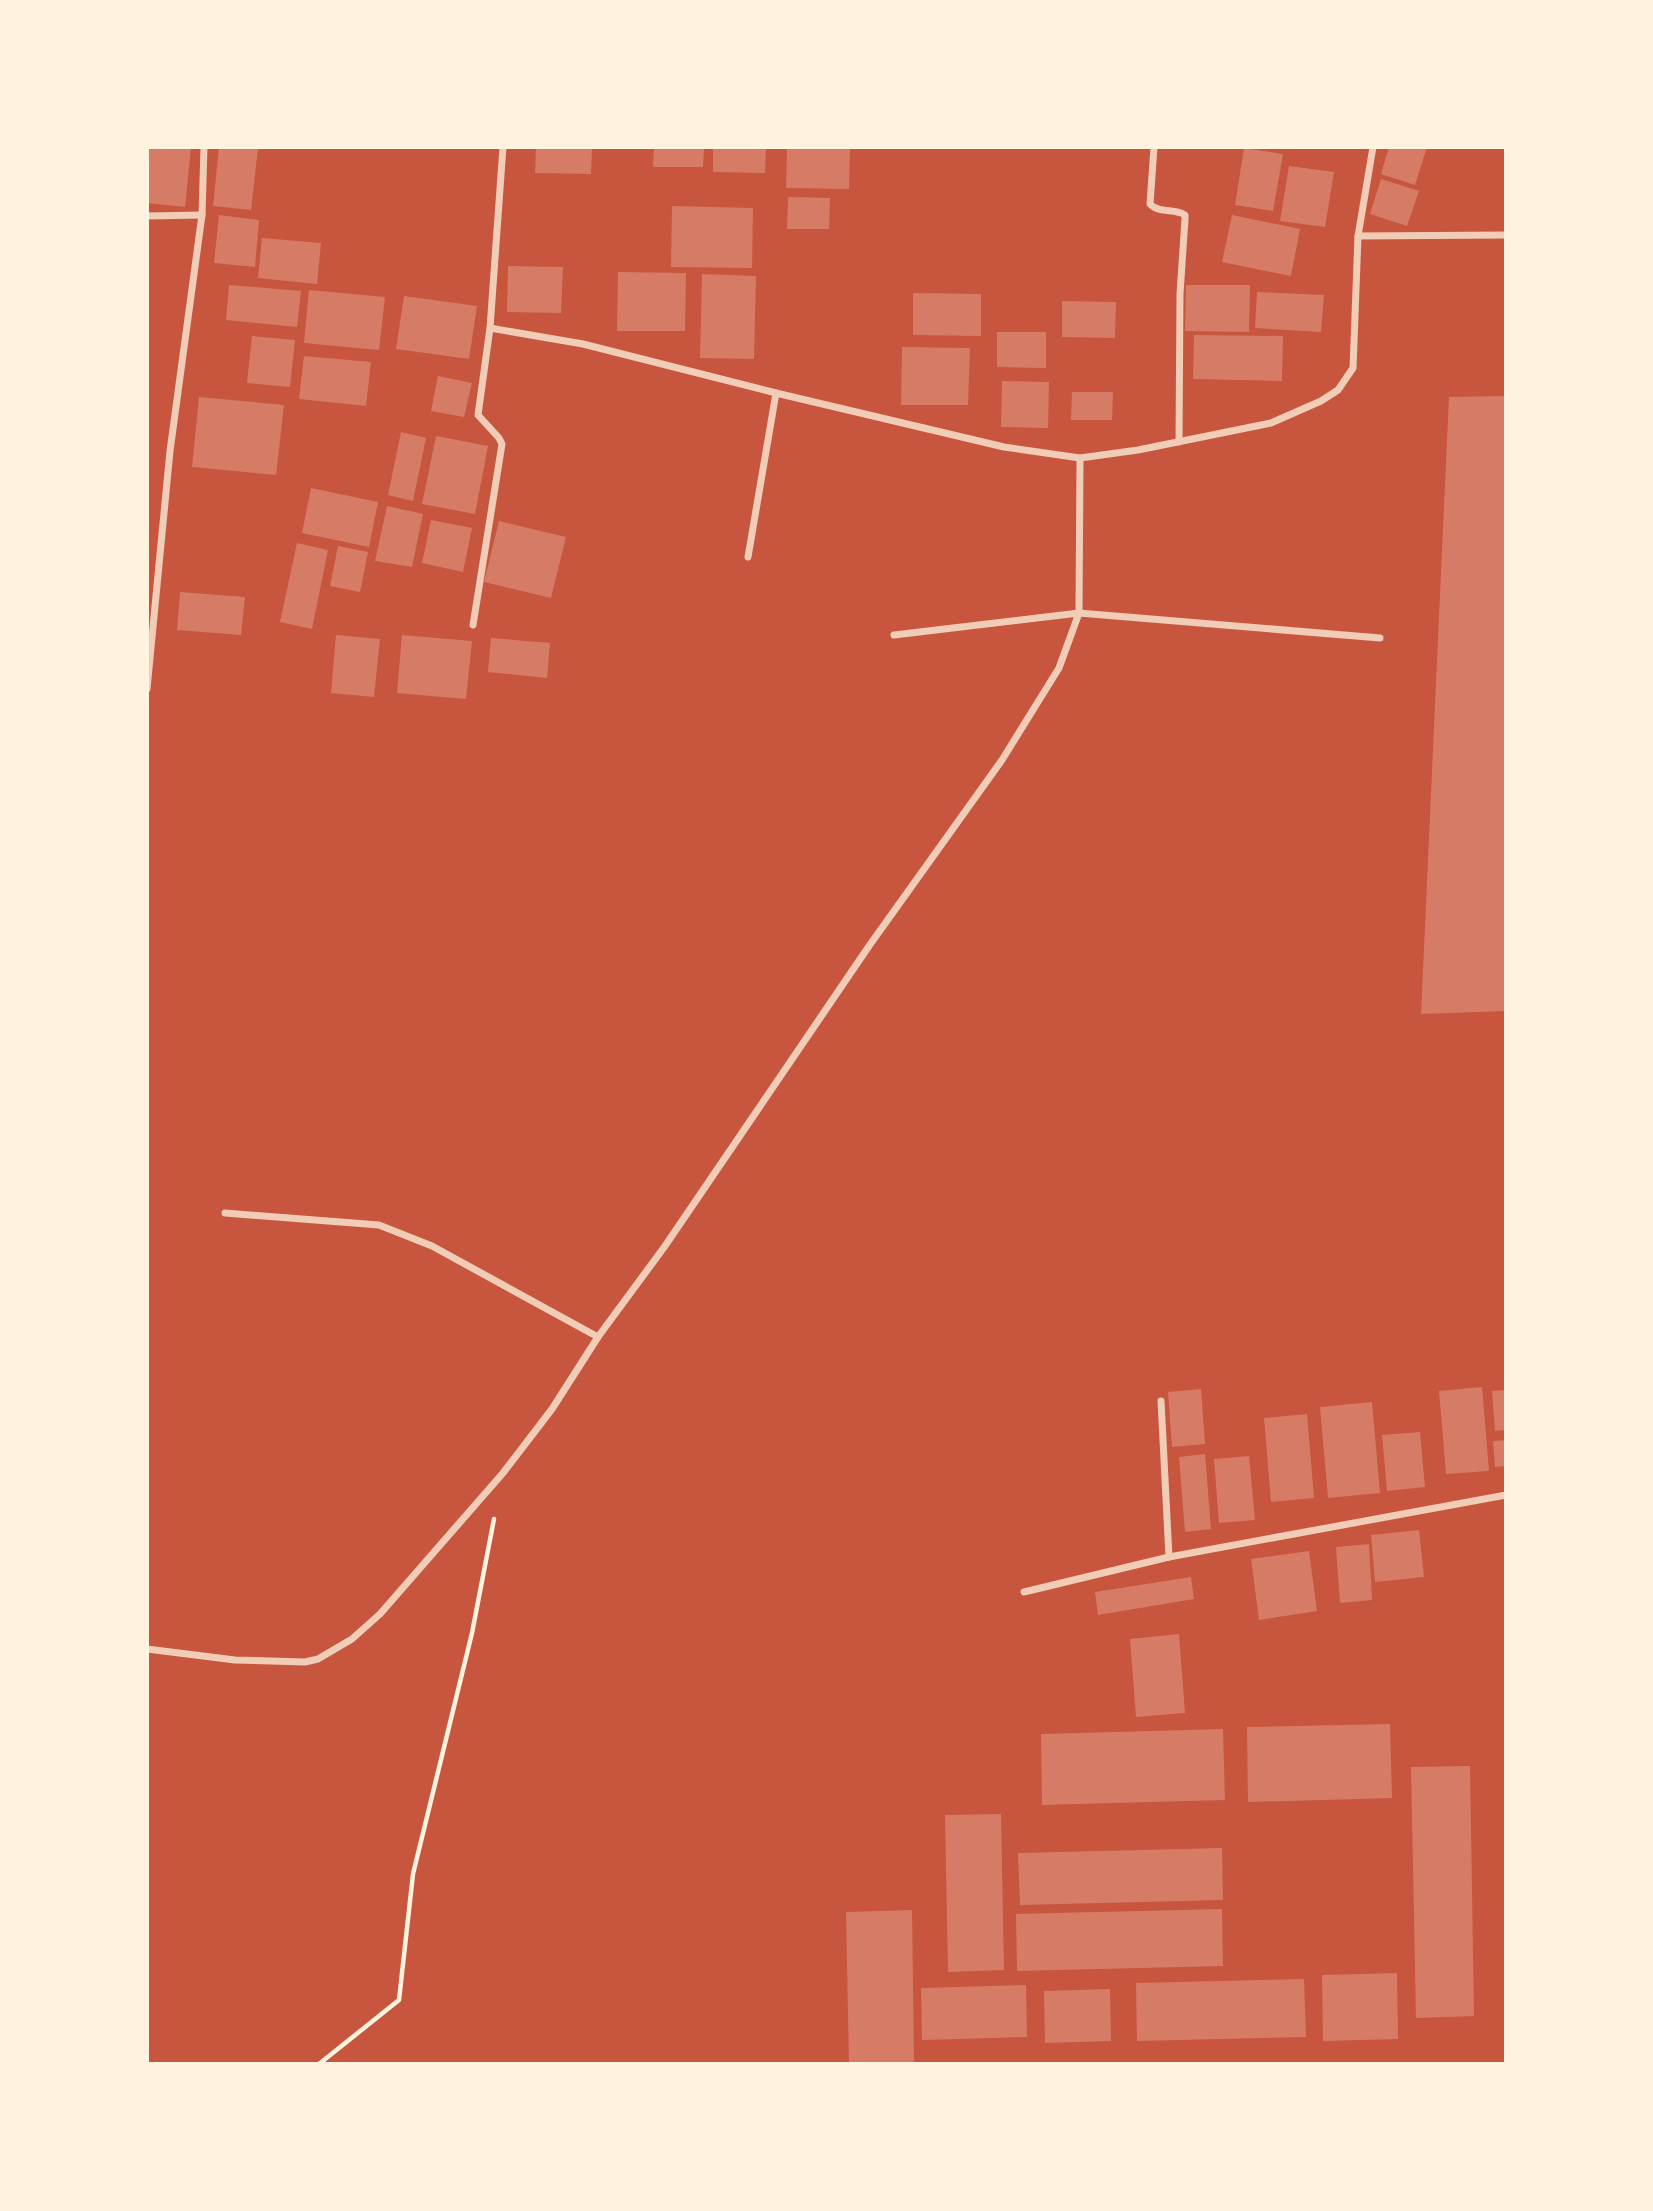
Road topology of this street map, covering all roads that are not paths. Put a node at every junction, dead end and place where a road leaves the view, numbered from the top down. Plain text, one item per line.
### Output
1 (204, 147) edge
2 (503, 147) edge
3 (1154, 147) edge
4 (1373, 147) edge
5 (202, 215) junction
6 (147, 216) edge
7 (1506, 234) edge
8 (1358, 236) junction
9 (490, 328) junction
10 (776, 393) junction
11 (1179, 442) junction
12 (1080, 458) junction
13 (748, 557) dead end
14 (1079, 613) junction
15 (473, 625) dead end
16 (894, 635) dead end
17 (1381, 638) dead end
18 (147, 689) edge
19 (225, 1213) dead end
20 (598, 1337) junction
21 (1161, 1401) dead end
22 (1506, 1495) edge
23 (1168, 1557) junction
24 (1024, 1592) dead end
25 (147, 1649) edge

1 - 5 street
2 - 9 street
3 - 11 street
4 - 8 street
5 - 6 street
5 - 18 street
7 - 8 street
8 - 11 street
9 - 10 street
9 - 15 street
10 - 12 street
10 - 13 street
11 - 12 street
12 - 14 street
14 - 16 street
14 - 17 street
14 - 20 street
19 - 20 street
20 - 25 street
21 - 23 street
22 - 23 street
23 - 24 street

